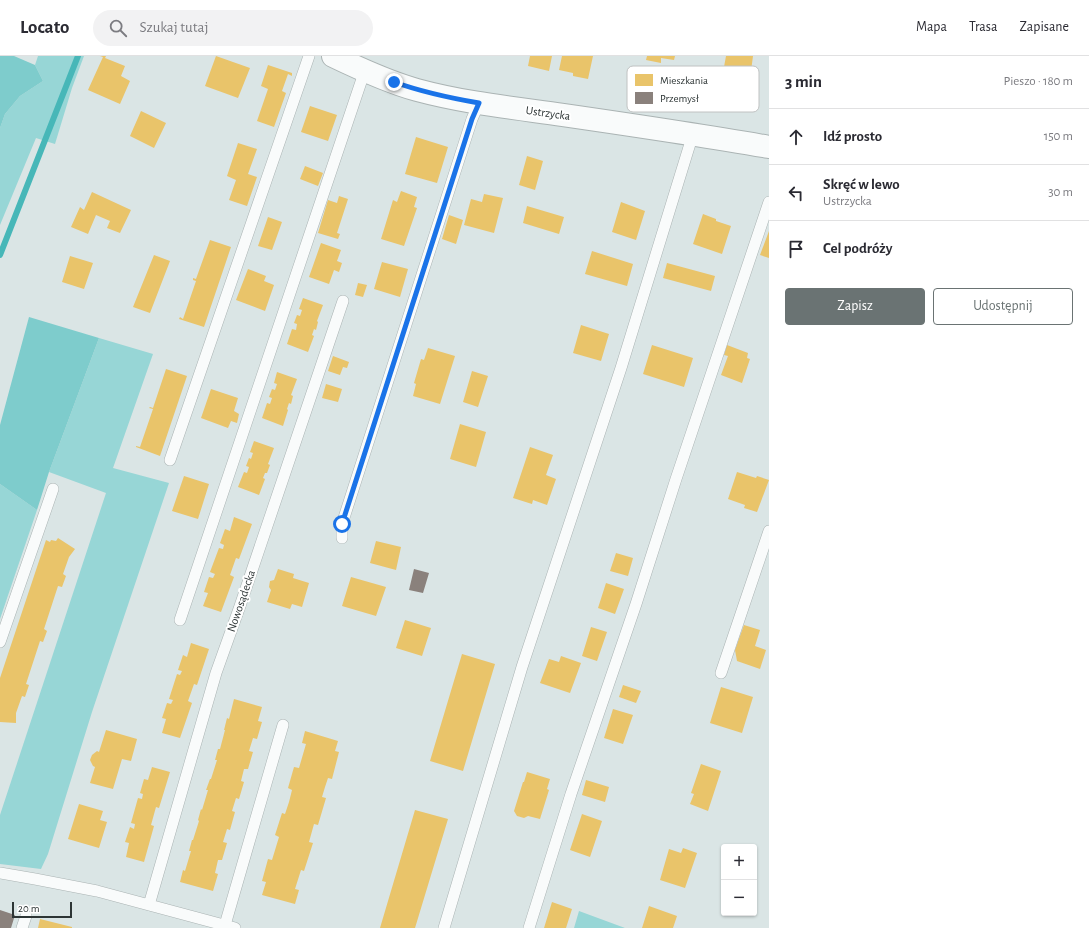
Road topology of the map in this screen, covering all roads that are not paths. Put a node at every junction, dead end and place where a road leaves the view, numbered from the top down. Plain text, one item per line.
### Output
1 (309, 56) edge
2 (333, 56) edge
3 (364, 70) junction
4 (479, 103) junction
5 (693, 134) junction
6 (769, 147) edge
7 (769, 202) edge
8 (343, 301) dead end
9 (170, 460) dead end
10 (53, 489) dead end
11 (769, 531) edge
12 (342, 538) dead end
13 (180, 620) dead end
14 (0, 642) edge
15 (721, 673) dead end
16 (282, 725) dead end
17 (0, 873) edge
18 (149, 905) junction
19 (26, 916) dead end
20 (230, 927) edge
21 (22, 928) edge
22 (444, 928) edge
23 (529, 928) edge

1 - 9 lane
2 - 3 street, Ustrzycka
3 - 4 street, Ustrzycka
3 - 13 lane
4 - 5 street, Ustrzycka
4 - 12 lane
5 - 6 street, Ustrzycka
5 - 22 lane
7 - 23 lane
8 - 18 lane, Nowosądecka
10 - 14 lane
11 - 15 lane
16 - 20 lane
17 - 18 lane
18 - 20 lane
19 - 21 lane

